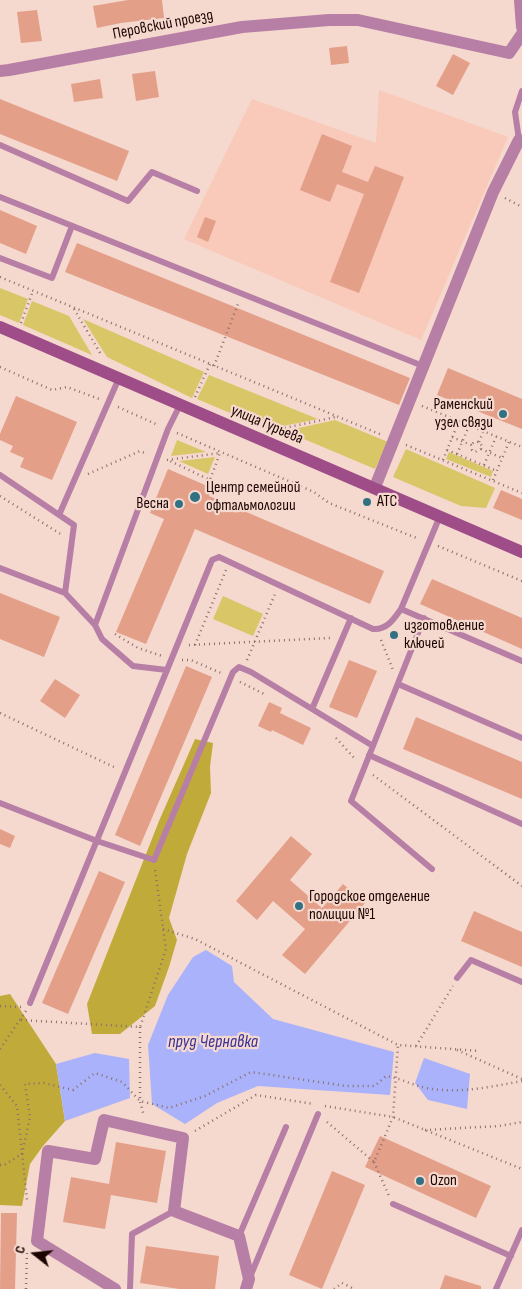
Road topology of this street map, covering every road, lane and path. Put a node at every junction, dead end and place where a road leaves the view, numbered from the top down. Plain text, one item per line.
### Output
1 (520, 0) edge
2 (522, 27) edge
3 (522, 34) edge
4 (0, 70) edge
5 (522, 91) edge
6 (519, 114) edge
7 (519, 140) joint
8 (0, 145) edge
9 (197, 191) dead end
10 (493, 192) junction
11 (0, 197) edge
12 (522, 206) edge
13 (72, 226) junction
14 (0, 258) edge
15 (0, 278) edge
16 (33, 291) junction
17 (242, 293) junction
18 (73, 308) junction
19 (0, 327) edge
20 (17, 334) junction
21 (210, 364) junction
22 (214, 366) junction
23 (423, 366) junction
24 (0, 367) edge
25 (117, 377) junction
26 (409, 401) junction
27 (108, 403) junction
28 (184, 407) junction
29 (338, 417) junction
30 (459, 421) junction
31 (470, 426) junction
32 (168, 429) junction
33 (484, 431) junction
34 (177, 434) junction
35 (250, 436) junction
36 (496, 437) junction
37 (452, 438) junction
38 (393, 439) junction
39 (463, 442) junction
40 (479, 442) junction
41 (508, 442) junction
42 (471, 445) junction
43 (522, 447) edge
44 (481, 449) junction
45 (447, 450) junction
46 (170, 451) dead end
47 (475, 452) junction
48 (490, 452) junction
49 (458, 454) junction
50 (502, 458) junction
51 (443, 460) junction
52 (472, 460) junction
53 (484, 466) junction
54 (496, 470) junction
55 (0, 475) edge
56 (210, 480) dead end
57 (493, 480) junction
58 (375, 487) junction
59 (522, 493) edge
60 (0, 496) edge
61 (59, 515) junction
62 (440, 516) junction
63 (73, 542) junction
64 (429, 542) junction
65 (522, 552) edge
66 (229, 562) junction
67 (0, 568) edge
68 (522, 581) edge
69 (279, 585) junction
70 (65, 593) junction
71 (401, 609) junction
72 (351, 618) junction
73 (424, 618) junction
74 (94, 625) junction
75 (377, 629) junction
76 (113, 633) dead end
77 (342, 638) junction
78 (255, 642) junction
79 (194, 645) junction
80 (177, 646) junction
81 (172, 659) junction
82 (522, 661) edge
83 (244, 669) junction
84 (168, 670) junction
85 (231, 677) junction
86 (398, 684) junction
87 (266, 695) dead end
88 (312, 709) junction
89 (0, 713) edge
90 (333, 734) dead end
91 (522, 738) edge
92 (373, 746) junction
93 (369, 755) junction
94 (364, 769) junction
95 (126, 772) junction
96 (0, 803) edge
97 (522, 824) edge
98 (97, 841) junction
99 (154, 860) junction
100 (432, 868) dead end
101 (522, 886) edge
102 (163, 929) junction
103 (458, 978) joint
104 (522, 982) edge
105 (30, 1003) dead end
106 (0, 1006) edge
107 (21, 1020) junction
108 (140, 1027) junction
109 (398, 1045) junction
110 (416, 1046) junction
111 (0, 1049) edge
112 (453, 1049) junction
113 (479, 1051) dead end
114 (396, 1078) junction
115 (522, 1080) edge
116 (0, 1086) edge
117 (140, 1101) junction
118 (315, 1104) dead end
119 (324, 1106) dead end
120 (318, 1114) joint
121 (393, 1117) junction
122 (522, 1122) edge
123 (286, 1127) dead end
124 (424, 1130) junction
125 (183, 1138) junction
126 (22, 1154) junction
127 (374, 1162) junction
128 (0, 1165) edge
129 (522, 1169) edge
130 (27, 1200) dead end
131 (393, 1204) joint
132 (174, 1211) junction
133 (522, 1230) edge
134 (239, 1236) junction
135 (27, 1249) dead end
136 (511, 1256) junction
137 (248, 1284) edge
138 (26, 1289) edge
139 (115, 1289) edge
140 (130, 1289) edge
141 (334, 1289) edge
142 (354, 1289) edge
143 (496, 1289) edge

1 - 2 street
3 - 4 street, Перовский проезд
5 - 6 lane
6 - 7 lane
7 - 10 street
8 - 9 lane
10 - 12 path
10 - 23 street
11 - 13 lane
13 - 14 lane
13 - 17 lane
15 - 16 path
16 - 18 path
16 - 20 path
17 - 22 path
17 - 23 lane
18 - 21 path
18 - 25 path
19 - 20 main road, улица Гурьева
20 - 25 main road, улица Гурьева
21 - 22 path
21 - 28 path
22 - 29 path
23 - 26 street
24 - 27 path
25 - 27 lane
25 - 28 main road, улица Гурьева
26 - 30 path
26 - 38 street
27 - 32 path
27 - 61 lane
28 - 32 lane
28 - 34 path
28 - 35 main road, улица Гурьева
29 - 35 path
29 - 38 path
30 - 31 path
30 - 37 path
31 - 33 path
31 - 39 path
32 - 34 path
32 - 74 lane
33 - 36 path
33 - 40 path
34 - 64 path
35 - 58 main road, улица Гурьева
36 - 41 path
36 - 48 path
37 - 39 path
37 - 45 path
38 - 51 path
38 - 58 street
39 - 42 path
39 - 49 path
40 - 42 path
40 - 44 path
41 - 43 path
41 - 50 path
42 - 47 path
44 - 47 path
44 - 48 path
45 - 49 path
45 - 51 path
46 - 56 path
47 - 52 path
48 - 50 path
48 - 53 path
49 - 52 path
50 - 54 path
51 - 57 path
52 - 53 path
53 - 54 path
54 - 57 path
55 - 61 lane
57 - 59 path
58 - 62 main road, улица Гурьева
60 - 63 path
61 - 63 lane
62 - 64 lane
62 - 65 main road, улица Гурьева
63 - 70 lane
64 - 68 path
64 - 71 lane
66 - 69 lane
66 - 79 path
66 - 80 lane
67 - 70 lane
69 - 72 lane
69 - 78 path
70 - 74 lane
71 - 73 lane
71 - 75 lane
72 - 75 lane
72 - 77 lane
73 - 82 lane
73 - 86 lane
74 - 84 lane
75 - 86 path
76 - 81 path
77 - 78 path
77 - 88 lane
78 - 79 path
78 - 83 path
79 - 80 path
80 - 81 lane
81 - 84 lane
81 - 85 path
83 - 85 lane
83 - 88 lane
84 - 95 lane
85 - 87 path
85 - 99 lane
86 - 91 lane
86 - 92 lane
88 - 92 lane
89 - 95 path
90 - 94 path
92 - 93 lane
93 - 94 lane
93 - 97 lane
94 - 100 lane
94 - 101 path
95 - 98 lane
96 - 98 lane
98 - 99 lane
98 - 105 lane
99 - 102 path
102 - 108 path
102 - 109 path
103 - 104 lane
103 - 110 path
106 - 107 path
107 - 108 path
107 - 111 path
108 - 117 path
109 - 110 path
109 - 114 path
110 - 112 path
112 - 113 path
112 - 115 path
114 - 115 path, bridge
114 - 117 path, bridge
114 - 121 path
116 - 126 path
117 - 126 path, bridge
118 - 125 path
119 - 121 path
120 - 127 path
120 - 137 lane
121 - 124 path
121 - 127 path
122 - 124 path
123 - 134 lane
124 - 129 path
125 - 132 street
125 - 139 street
126 - 128 path, bridge
126 - 130 path
127 - 131 path
131 - 136 lane
132 - 134 street
132 - 140 lane
133 - 136 lane
134 - 137 street
135 - 138 path
136 - 143 lane
141 - 142 path

